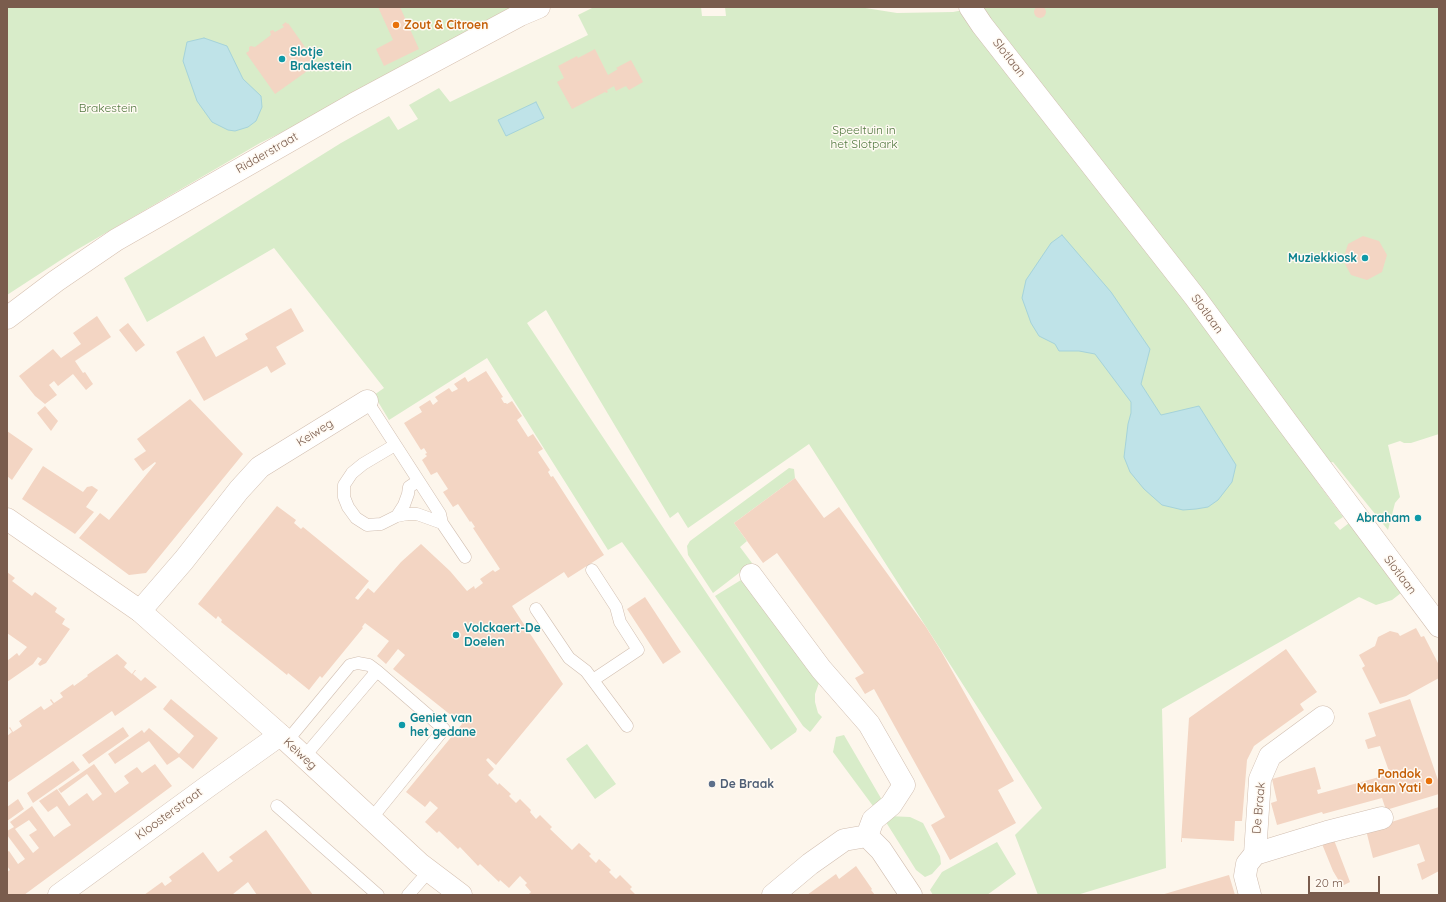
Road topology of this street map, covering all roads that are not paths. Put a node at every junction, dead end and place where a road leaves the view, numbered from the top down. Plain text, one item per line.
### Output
1 (539, 7) edge
2 (970, 7) edge
3 (7, 318) edge
4 (367, 401) joint
5 (395, 445) junction
6 (418, 481) junction
7 (397, 516) junction
8 (7, 519) edge
9 (442, 523) junction
10 (465, 558) dead end
11 (592, 570) dead end
12 (752, 575) dead end
13 (536, 610) dead end
14 (140, 611) junction
15 (1439, 626) edge
16 (377, 670) junction
17 (593, 680) junction
18 (1323, 718) dead end
19 (627, 726) dead end
20 (283, 738) junction
21 (304, 757) junction
22 (277, 806) dead end
23 (1382, 818) dead end
24 (371, 819) junction
25 (867, 836) junction
26 (1255, 854) junction
27 (429, 871) junction
28 (59, 895) edge
29 (378, 895) edge
30 (408, 895) edge
31 (461, 895) edge
32 (773, 895) edge
33 (911, 895) edge
34 (1250, 895) edge

1 - 3 street, Ridderstraat
2 - 15 street, Slotlaan
4 - 5 lane
4 - 14 street, Keiweg
5 - 6 lane
5 - 7 lane
6 - 7 lane
6 - 9 lane
7 - 9 lane
8 - 14 street, Keiweg
9 - 10 lane
11 - 17 lane
12 - 25 street
13 - 17 lane
14 - 20 street, Keiweg
16 - 20 lane
16 - 21 lane
16 - 24 lane
17 - 19 lane
18 - 26 street, De Braak
20 - 21 street, Keiweg
20 - 28 street, Kloosterstraat
21 - 24 street, Keiweg
22 - 29 lane
23 - 26 street, De Braak
24 - 27 street, Keiweg
25 - 32 street
25 - 33 street
26 - 34 street, De Braak
27 - 30 lane
27 - 31 street, Keiweg

